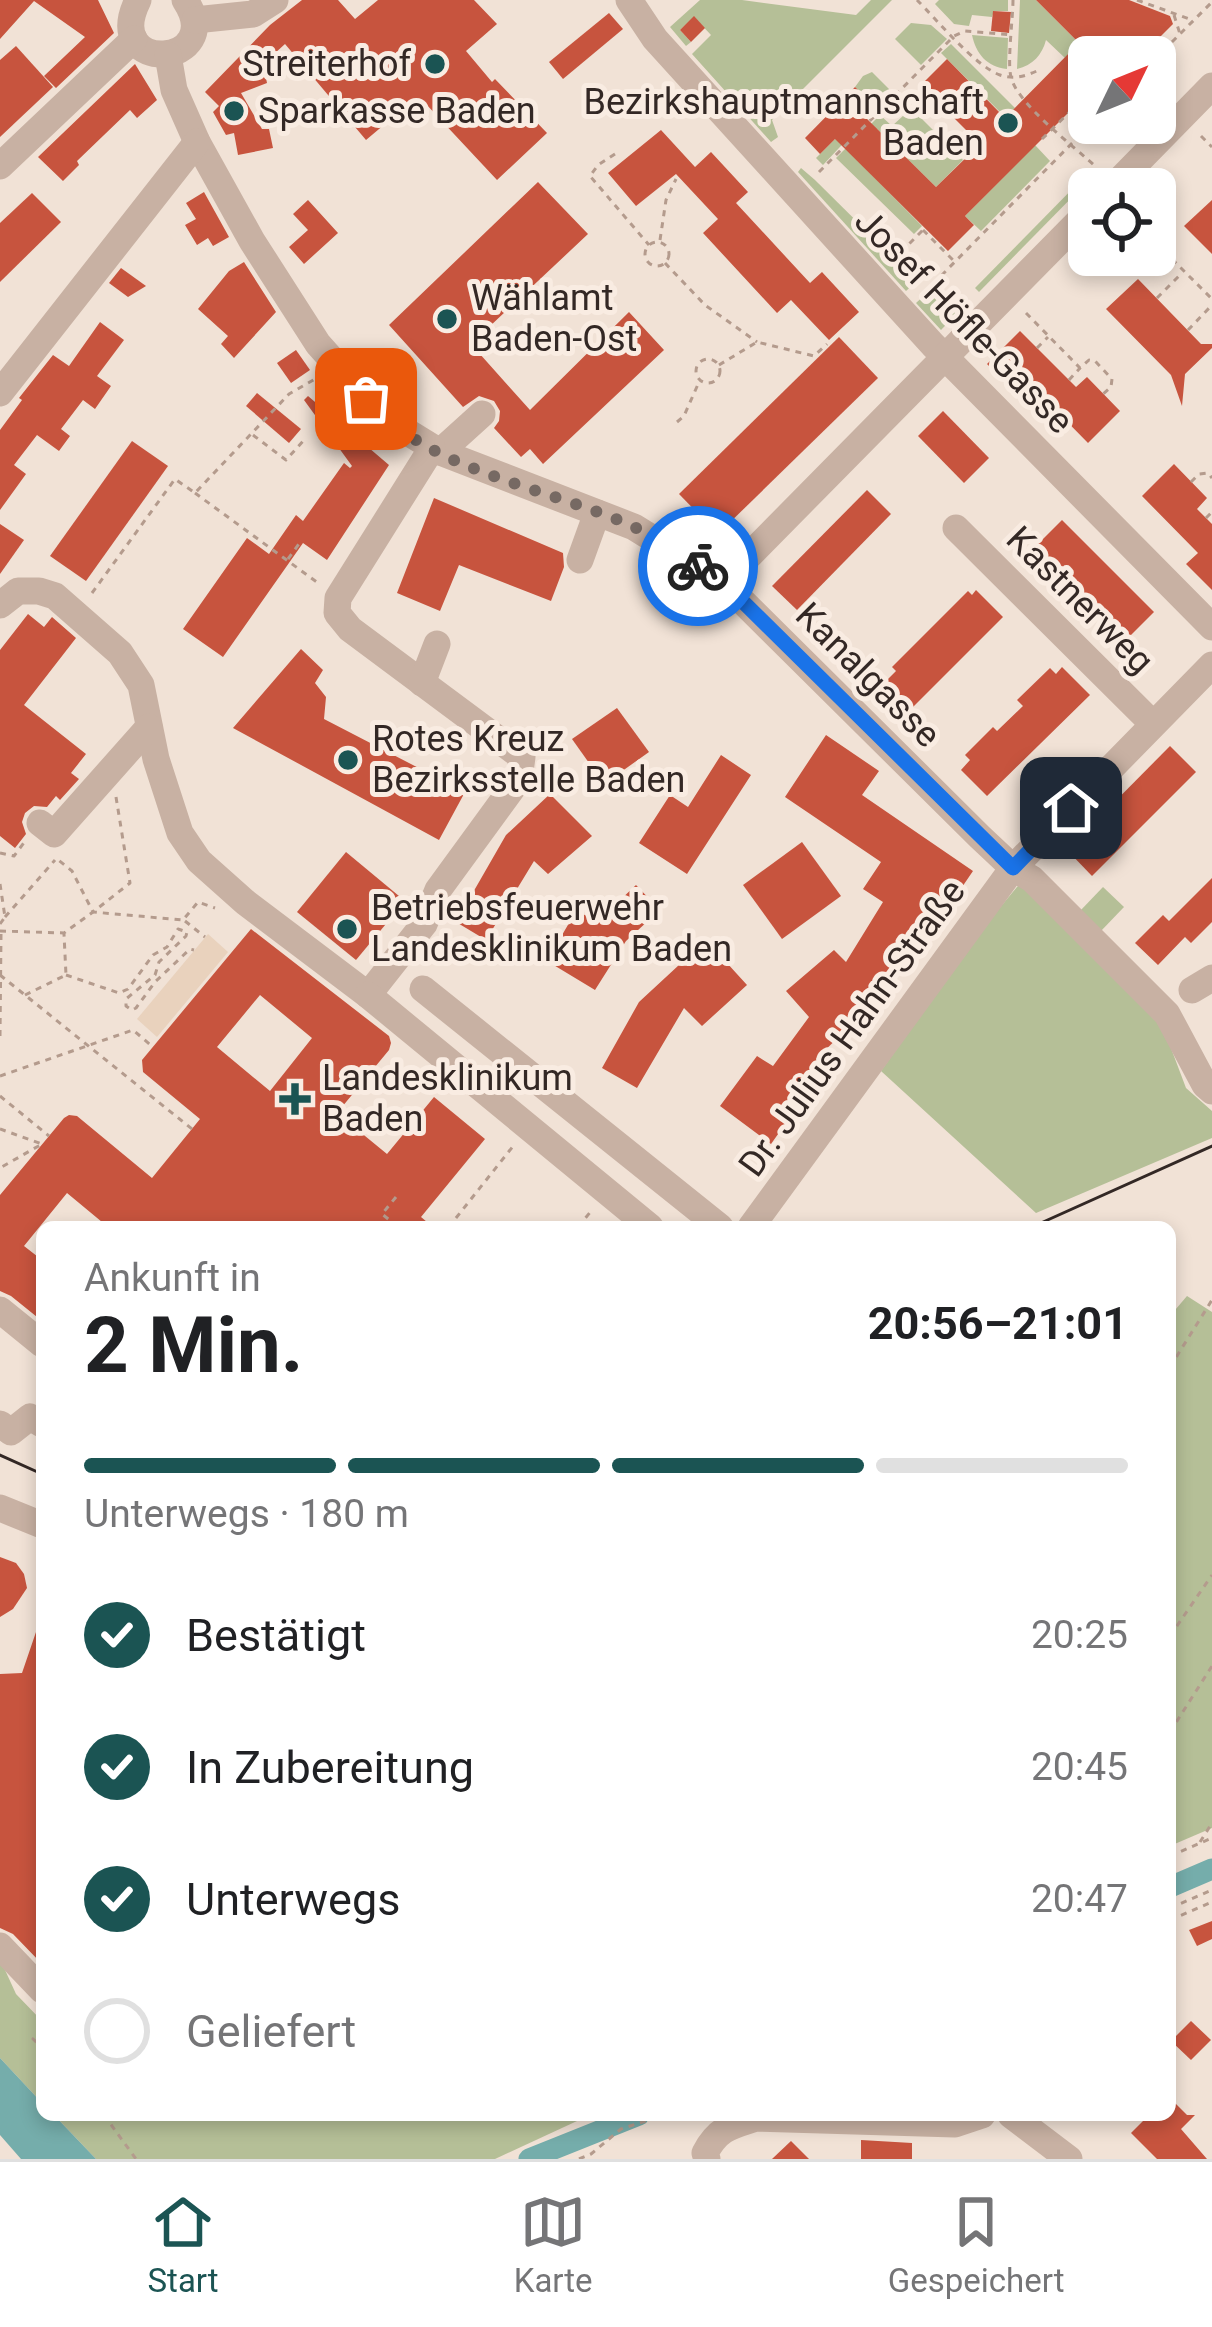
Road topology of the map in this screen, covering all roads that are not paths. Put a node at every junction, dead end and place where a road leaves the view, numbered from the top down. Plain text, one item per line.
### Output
1 (138, 0) edge
2 (275, 0) edge
3 (629, 0) edge
4 (190, 10) edge
5 (134, 39) junction
6 (168, 55) junction
7 (1212, 86) edge
8 (197, 142) junction
9 (0, 166) edge
10 (1132, 168) edge
11 (1068, 232) edge
12 (944, 356) junction
13 (0, 393) edge
14 (482, 414) dead end
15 (436, 450) junction
16 (597, 513) junction
17 (956, 528) dead end
18 (580, 560) dead end
19 (723, 582) junction
20 (0, 605) edge
21 (1212, 627) edge
22 (437, 644) dead end
23 (1212, 665) edge
24 (422, 683) junction
25 (1153, 724) junction
26 (149, 728) junction
27 (33, 831) road end
28 (1013, 868) junction
29 (424, 976) road end
30 (368, 995) junction
31 (1212, 1091) edge
32 (643, 1221) edge
33 (713, 1221) edge
34 (755, 1221) edge
35 (0, 1310) edge
36 (36, 1338) edge
37 (36, 1420) edge
38 (0, 1424) edge
39 (0, 1508) edge
40 (36, 1523) edge
41 (0, 1946) edge
42 (36, 1984) edge
43 (747, 2121) edge
44 (856, 2121) edge
45 (964, 2121) edge
46 (1019, 2121) edge
47 (706, 2159) edge
48 (1069, 2159) edge

1 - 5 street
2 - 4 street
3 - 12 street, Josef Höfle-Gasse
4 - 6 street
5 - 6 street
5 - 9 street
6 - 8 street, Kanalgasse
7 - 10 street
8 - 13 street
8 - 15 street, Kanalgasse
11 - 12 street
12 - 19 street
12 - 21 street, Josef Höfle-Gasse
14 - 15 street
15 - 16 street, Kanalgasse
15 - 24 street
16 - 18 street
16 - 19 street, Kanalgasse
17 - 25 street, Kastnerweg
19 - 28 street, Kanalgasse
20 - 26 street
22 - 24 street
23 - 25 street, Dr. Julius Hahn-Straße
24 - 30 street
25 - 28 street, Dr. Julius Hahn-Straße
26 - 27 street
26 - 30 street
28 - 31 street, Kanalgasse
28 - 34 street, Dr. Julius Hahn-Straße
29 - 33 street
30 - 32 street
35 - 36 street
37 - 38 street
39 - 40 street
41 - 42 street
43 - 47 street
44 - 45 street
46 - 48 street

